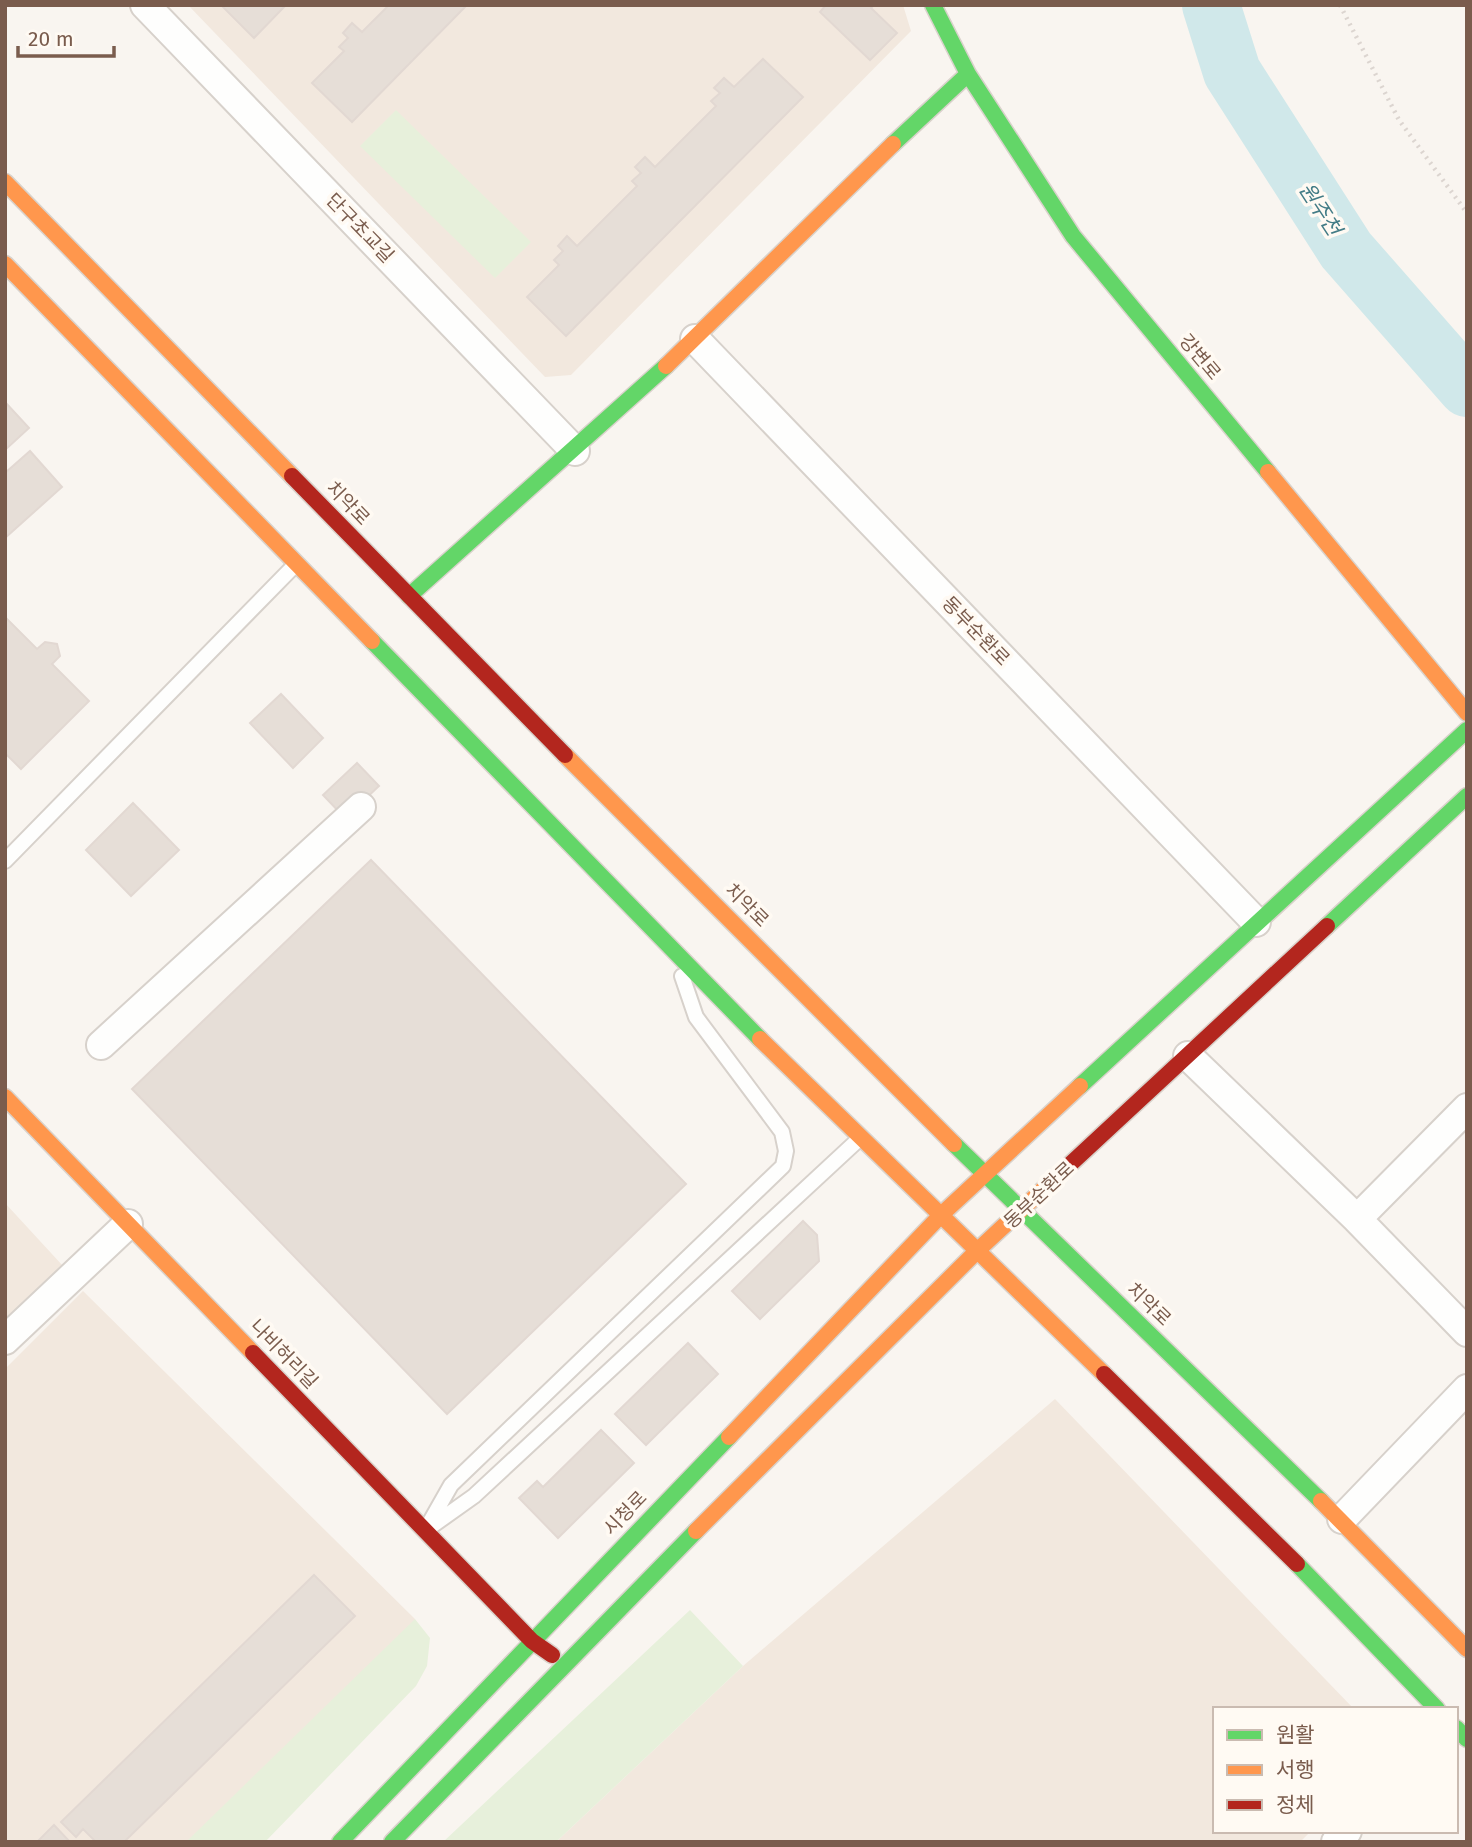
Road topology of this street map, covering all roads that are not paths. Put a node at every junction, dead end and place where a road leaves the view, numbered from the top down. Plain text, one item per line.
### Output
1 (145, 5) edge
2 (933, 5) edge
3 (968, 75) junction
4 (5, 183) edge
5 (5, 264) edge
6 (695, 339) junction
7 (575, 451) junction
8 (297, 562) junction
9 (409, 596) junction
10 (1467, 713) edge
11 (1467, 730) edge
12 (1467, 796) edge
13 (361, 807) dead end
14 (5, 861) edge
15 (1256, 922) junction
16 (675, 954) junction
17 (101, 1045) dead end
18 (1188, 1056) junction
19 (5, 1097) edge
20 (1467, 1108) edge
21 (859, 1139) junction
22 (984, 1173) junction
23 (1022, 1211) junction
24 (942, 1214) junction
25 (1357, 1219) junction
26 (128, 1224) junction
27 (978, 1250) junction
28 (1467, 1332) edge
29 (5, 1340) edge
30 (1467, 1389) edge
31 (1342, 1520) junction
32 (425, 1531) junction
33 (532, 1641) junction
34 (1467, 1649) edge
35 (564, 1663) junction
36 (1435, 1707) edge
37 (340, 1842) edge
38 (392, 1842) edge

1 - 7 street, 단구초교길
2 - 3 street, 강변로
3 - 6 street
3 - 10 street, 강변로
4 - 9 street, 치악로
5 - 8 street
6 - 7 street
6 - 15 street, 동부순환로
7 - 9 street
8 - 14 lane
8 - 16 street
9 - 22 street, 치악로
11 - 15 street
12 - 18 street, 동부순환로
13 - 17 street
15 - 22 street
16 - 21 street
16 - 32 lane
18 - 23 street, 동부순환로
18 - 25 street
19 - 26 street, 나비허리길
20 - 25 street
21 - 24 street
21 - 32 lane
22 - 23 street, 치악로
22 - 24 street
23 - 27 street, 동부순환로
23 - 31 street, 치악로
24 - 27 street
24 - 33 street, 시청로
25 - 28 street
26 - 29 street
26 - 32 street, 나비허리길
27 - 35 street
27 - 36 street
30 - 31 street
31 - 34 street, 치악로
32 - 33 street, 나비허리길
33 - 35 street, 나비허리길
33 - 37 street, 시청로
35 - 38 street

